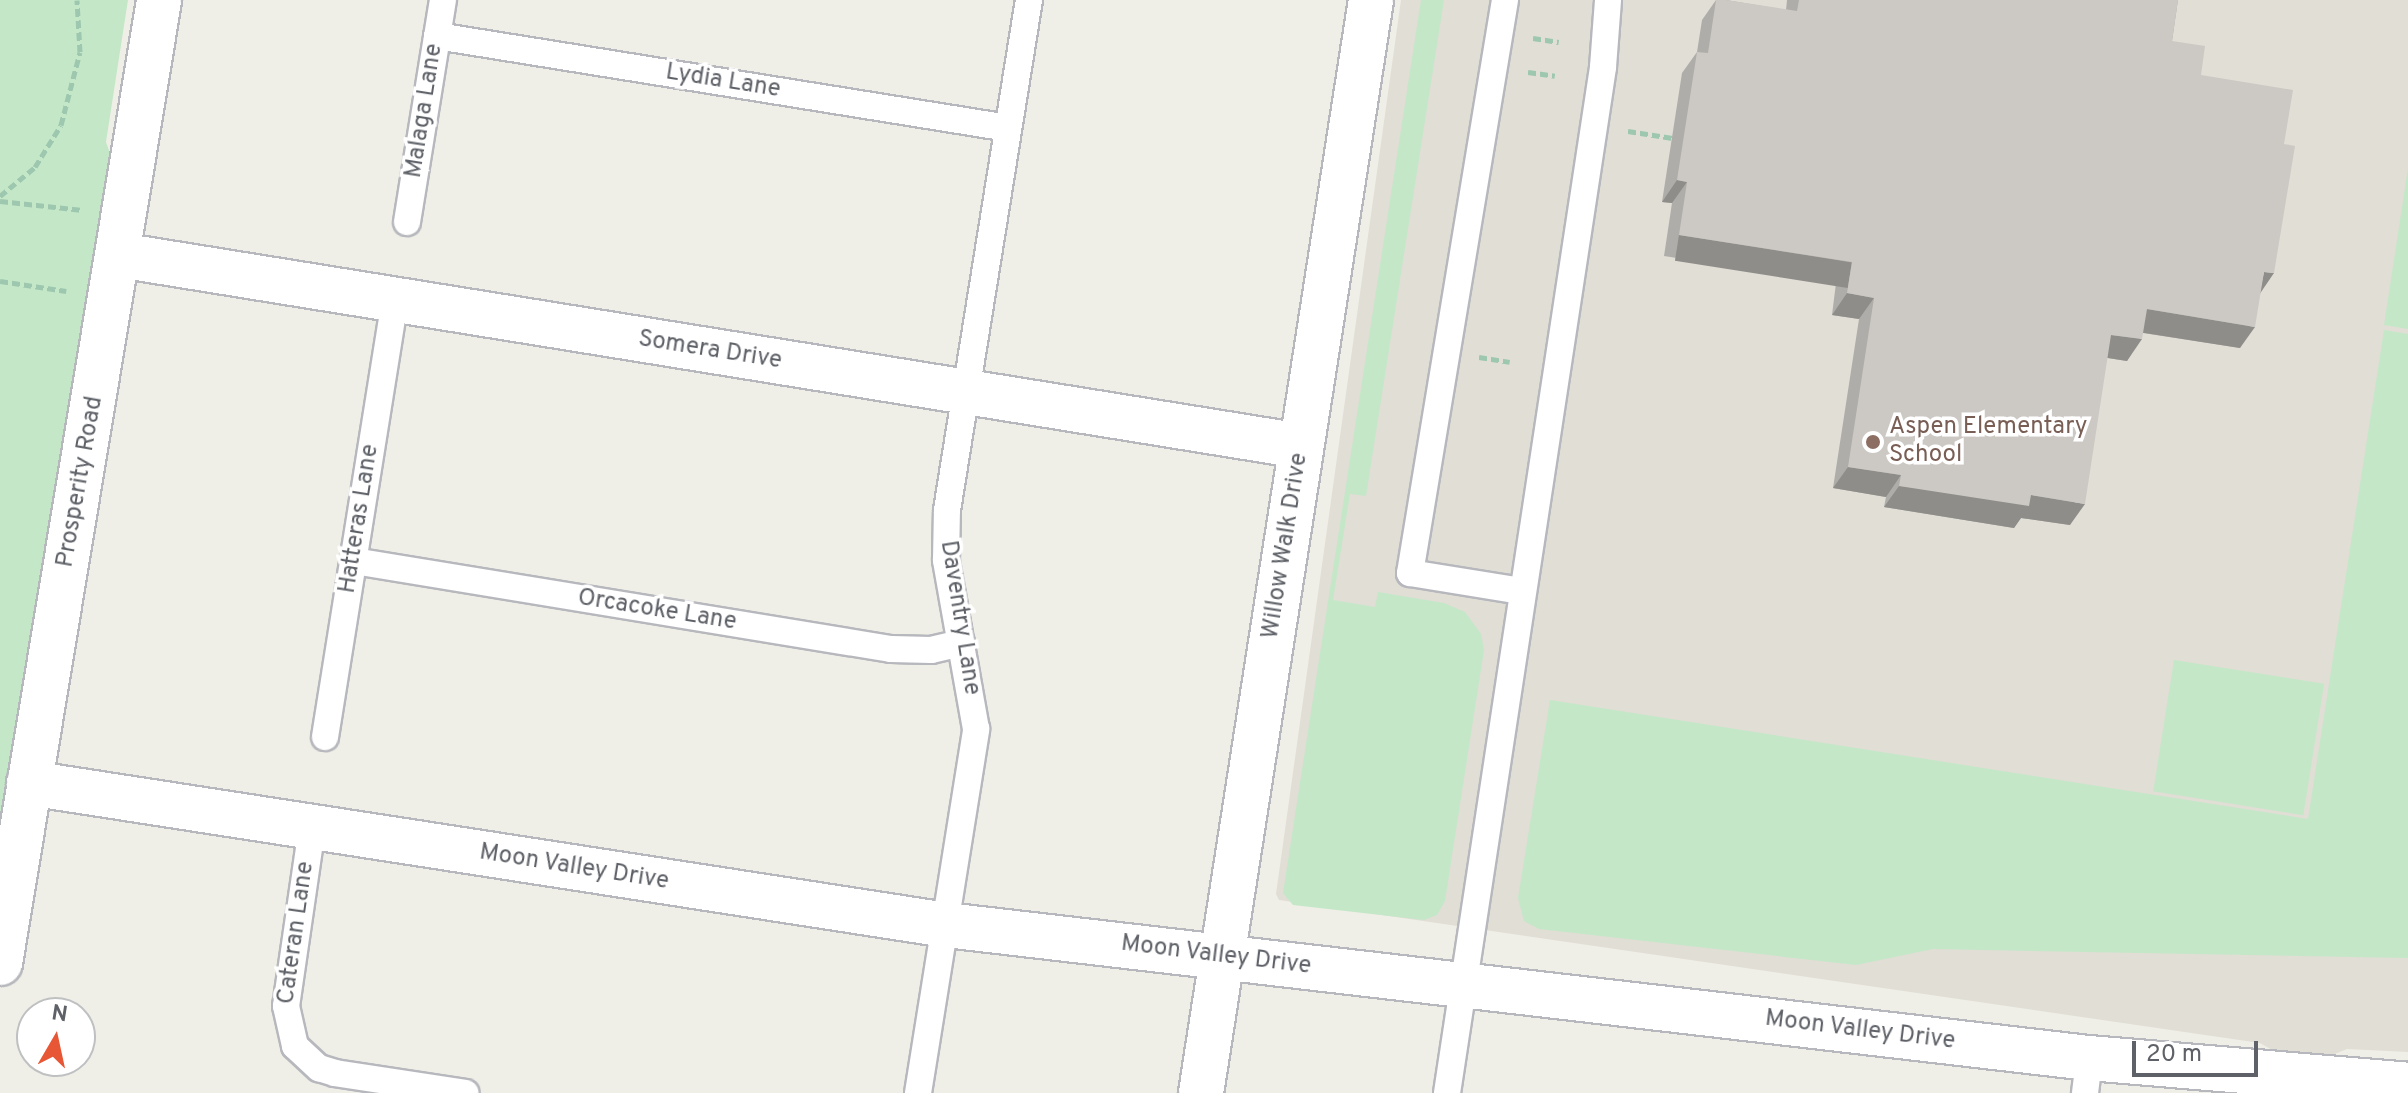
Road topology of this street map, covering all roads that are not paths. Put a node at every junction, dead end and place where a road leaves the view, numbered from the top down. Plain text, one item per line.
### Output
1 (159, 0) edge
2 (443, 0) edge
3 (1029, 0) edge
4 (1371, 0) edge
5 (1505, 0) edge
6 (1608, 0) edge
7 (437, 36) junction
8 (1008, 128) junction
9 (407, 222) dead end
10 (119, 255) junction
11 (395, 300) junction
12 (965, 392) junction
13 (1301, 446) junction
14 (354, 561) junction
15 (1521, 591) junction
16 (961, 643) junction
17 (325, 737) dead end
18 (29, 783) junction
19 (312, 828) junction
20 (946, 925) junction
21 (1222, 957) junction
22 (0, 963) edge
23 (1459, 985) junction
24 (2087, 1076) edge
25 (2408, 1085) edge
26 (465, 1093) edge
27 (918, 1093) edge
28 (1201, 1093) edge
29 (1447, 1093) edge

1 - 10 street, Prosperity Road
2 - 7 lane, Malaga Lane
3 - 8 lane, Daventry Lane
4 - 13 street, Willow Walk Drive
5 - 15 lane
6 - 15 lane
7 - 8 lane, Lydia Lane
7 - 9 lane, Malaga Lane
8 - 12 lane, Daventry Lane
10 - 11 street, Somera Drive
10 - 18 street, Prosperity Road
11 - 12 street, Somera Drive
11 - 14 lane, Hatteras Lane
12 - 13 street, Somera Drive
12 - 16 lane, Daventry Lane
13 - 21 street, Willow Walk Drive
14 - 16 lane, Orcacoke Lane
14 - 17 lane, Hatteras Lane
15 - 23 lane
16 - 20 lane, Daventry Lane
18 - 19 street, Moon Valley Drive
18 - 22 street, Prosperity Road
19 - 20 street, Moon Valley Drive
19 - 26 lane, Cateran Lane
20 - 21 street, Moon Valley Drive
20 - 27 lane, Daventry Lane
21 - 23 street, Moon Valley Drive
21 - 28 street, Willow Walk Drive
23 - 24 street, Moon Valley Drive
23 - 29 lane
24 - 25 street, Moon Valley Drive

